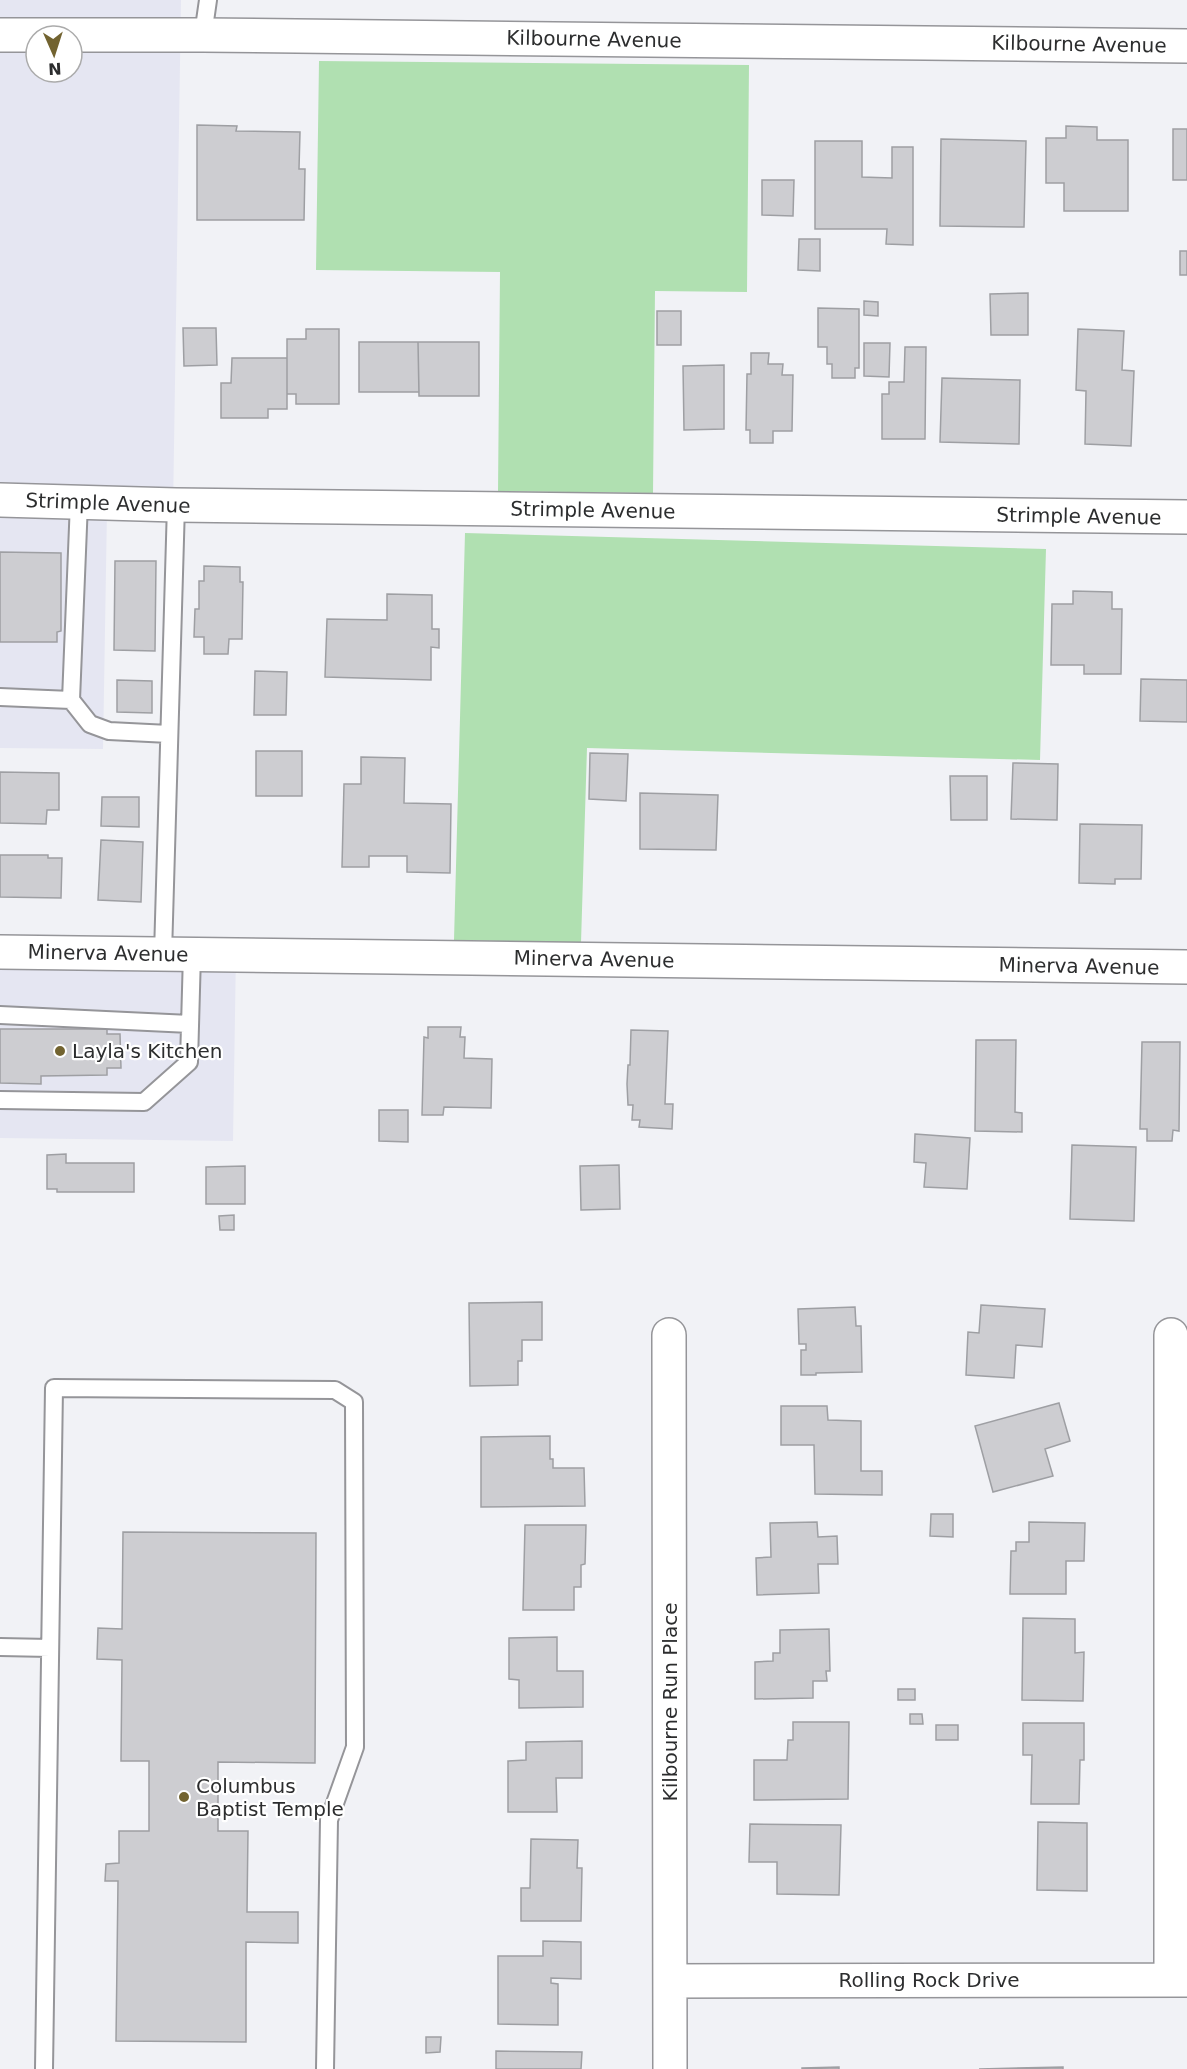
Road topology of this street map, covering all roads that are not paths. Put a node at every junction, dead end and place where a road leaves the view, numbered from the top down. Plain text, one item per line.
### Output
1 (208, 0) edge
2 (0, 35) edge
3 (203, 35) junction
4 (1187, 46) edge
5 (0, 500) edge
6 (79, 502) junction
7 (176, 505) junction
8 (1187, 517) edge
9 (0, 697) edge
10 (71, 700) junction
11 (169, 734) junction
12 (0, 952) edge
13 (178, 954) junction
14 (1187, 967) edge
15 (0, 1016) edge
16 (190, 1024) junction
17 (0, 1100) edge
18 (669, 1335) dead end
19 (1171, 1335) dead end
20 (0, 1647) edge
21 (50, 1648) junction
22 (1179, 1980) edge
23 (670, 1981) junction
24 (44, 2069) edge
25 (325, 2069) edge
26 (670, 2069) edge

1 - 3 lane
2 - 3 street, Kilbourne Avenue
3 - 4 street, Kilbourne Avenue
5 - 6 street, Strimple Avenue
6 - 7 street, Strimple Avenue
6 - 10 lane
7 - 8 street, Strimple Avenue
7 - 11 lane
9 - 10 lane
10 - 11 lane
11 - 13 lane
12 - 13 street, Minerva Avenue
13 - 14 street, Minerva Avenue
13 - 16 lane
15 - 16 lane
16 - 17 lane
18 - 23 street, Kilbourne Run Place
19 - 22 street
20 - 21 lane
21 - 24 lane
21 - 25 lane
22 - 23 street, Rolling Rock Drive
23 - 26 street, Kilbourne Run Place

